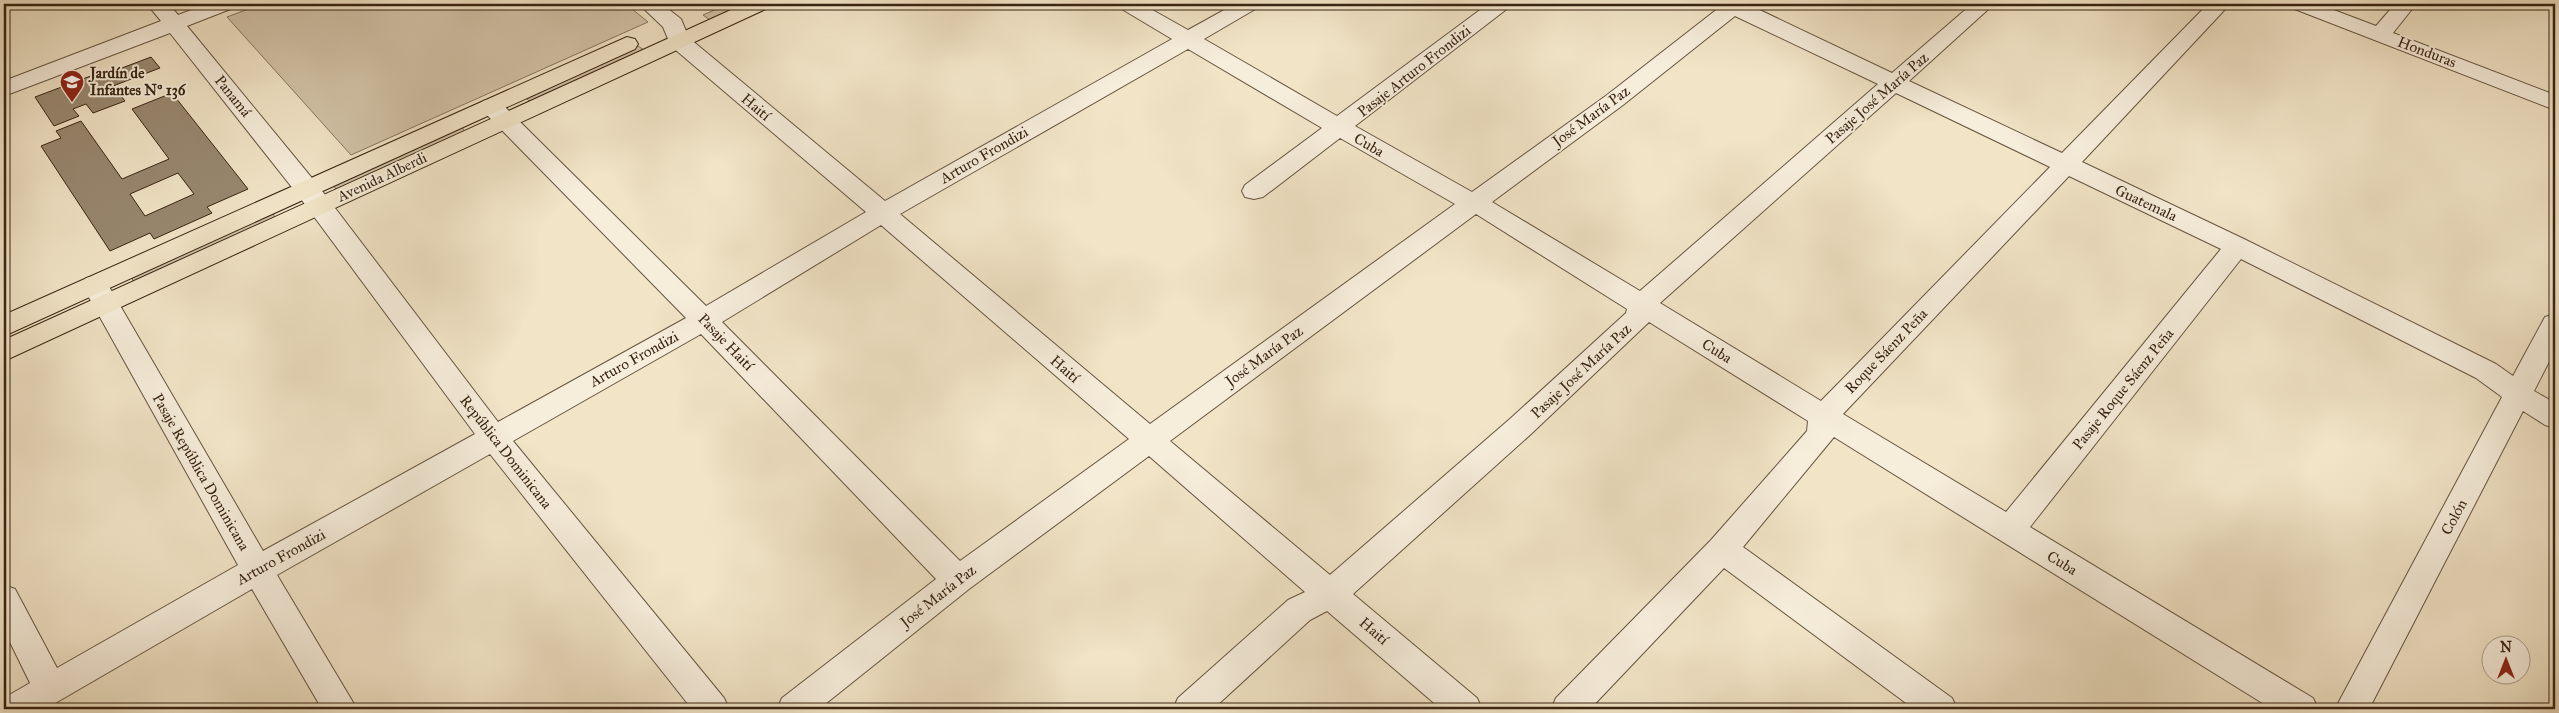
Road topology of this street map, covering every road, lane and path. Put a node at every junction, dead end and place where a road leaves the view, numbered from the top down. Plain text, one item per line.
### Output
1 (158, 4) edge
2 (226, 4) edge
3 (648, 4) edge
4 (717, 4) edge
5 (761, 4) edge
6 (1127, 4) edge
7 (1250, 4) edge
8 (1501, 4) edge
9 (1984, 4) edge
10 (2220, 4) edge
11 (2299, 4) edge
12 (2406, 4) edge
13 (1733, 5) edge
14 (175, 23) junction
15 (676, 33) junction
16 (2381, 34) junction
17 (1187, 40) junction
18 (1894, 83) junction
19 (4, 89) edge
20 (2555, 102) edge
21 (498, 114) junction
22 (1339, 128) junction
23 (2066, 165) junction
24 (1254, 191) dead end
25 (314, 197) junction
26 (1474, 202) junction
27 (883, 212) junction
28 (2236, 246) junction
29 (100, 295) junction
30 (1642, 304) junction
31 (704, 320) junction
32 (2555, 324) edge
33 (4, 326) edge
34 (4, 351) edge
35 (2519, 395) junction
36 (1822, 417) junction
37 (2555, 417) edge
38 (493, 437) junction
39 (1148, 441) junction
40 (2009, 531) junction
41 (1722, 549) junction
42 (257, 570) junction
43 (958, 580) junction
44 (1332, 594) junction
45 (4, 599) edge
46 (50, 688) junction
47 (1926, 706) edge
48 (15, 709) edge
49 (340, 709) edge
50 (712, 709) edge
51 (794, 709) edge
52 (1190, 709) edge
53 (1465, 709) edge
54 (1568, 709) edge
55 (2301, 709) edge
56 (2352, 709) edge

1 - 14 street, Panamá
2 - 14 street
3 - 15 street, Haití
4 - 15 main road, Avenida Alberdi
5 - 15 main road, Avenida Alberdi
6 - 17 street, Cuba
7 - 17 street, Arturo Frondizi
8 - 22 street, Pasaje Arturo Frondizi
9 - 18 street, Pasaje José María Paz
10 - 23 street, Roque Sáenz Peña
11 - 16 street, Honduras
12 - 16 street
13 - 18 street, Guatemala
13 - 26 street, José María Paz
14 - 19 street
14 - 25 street, Panamá
15 - 21 main road, Avenida Alberdi
15 - 27 street, Haití
16 - 20 street, Honduras
17 - 22 street, Cuba
17 - 27 street, Arturo Frondizi
18 - 23 street, Guatemala
18 - 30 street, Pasaje José María Paz
21 - 25 main road, Avenida Alberdi
21 - 31 street, Pasaje Haití
22 - 24 street, Pasaje Arturo Frondizi
22 - 26 street, Cuba
23 - 28 street, Guatemala
23 - 36 street, Roque Sáenz Peña
25 - 29 main road, Avenida Alberdi
25 - 38 street, República Dominicana
26 - 30 street, Cuba
26 - 39 street, José María Paz
27 - 31 street, Arturo Frondizi
27 - 39 street, Haití
28 - 35 street, Guatemala
28 - 40 street, Pasaje Roque Sáenz Peña
29 - 33 main road, Avenida Alberdi
29 - 34 main road, Avenida Alberdi
29 - 42 street, Pasaje República Dominicana
30 - 36 street, Cuba
30 - 44 street, Pasaje José María Paz
31 - 38 street, Arturo Frondizi
31 - 43 street, Pasaje Haití
32 - 35 street, Colón
35 - 37 street, Guatemala
35 - 56 street, Colón
36 - 40 street, Cuba
36 - 41 street, Roque Sáenz Peña
38 - 42 street, Arturo Frondizi
38 - 50 street, República Dominicana
39 - 43 street, José María Paz
39 - 44 street, Haití
40 - 55 street, Cuba
41 - 47 street
41 - 54 street, Roque Sáenz Peña
42 - 46 street, Arturo Frondizi
42 - 49 street, Pasaje República Dominicana
43 - 51 street, José María Paz
44 - 52 street, Pasaje José María Paz
44 - 53 street, Haití
45 - 46 street
46 - 48 street, Arturo Frondizi

